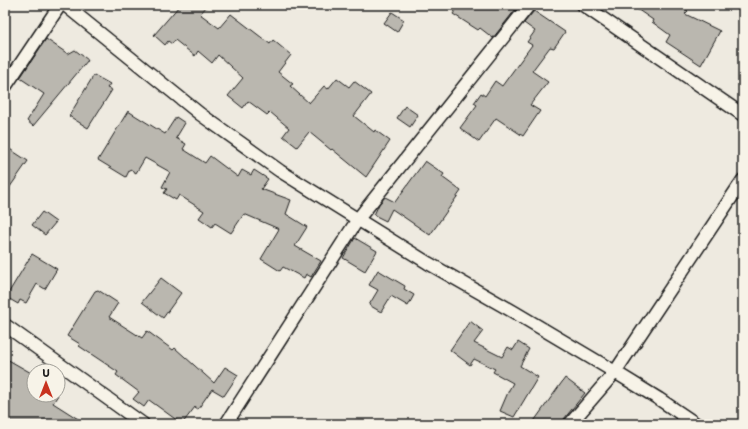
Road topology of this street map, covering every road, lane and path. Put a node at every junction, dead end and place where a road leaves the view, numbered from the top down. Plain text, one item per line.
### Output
1 (60, 5) edge
2 (65, 5) edge
3 (529, 5) edge
4 (583, 5) edge
5 (5, 87) edge
6 (743, 115) edge
7 (743, 180) edge
8 (358, 219) junction
9 (5, 325) edge
10 (615, 372) junction
11 (143, 424) edge
12 (226, 424) edge
13 (570, 424) edge
14 (696, 424) edge

1 - 5 street
2 - 8 street
3 - 8 street
4 - 6 street
7 - 10 street
8 - 10 street
8 - 12 street
9 - 11 street
10 - 13 street
10 - 14 street

